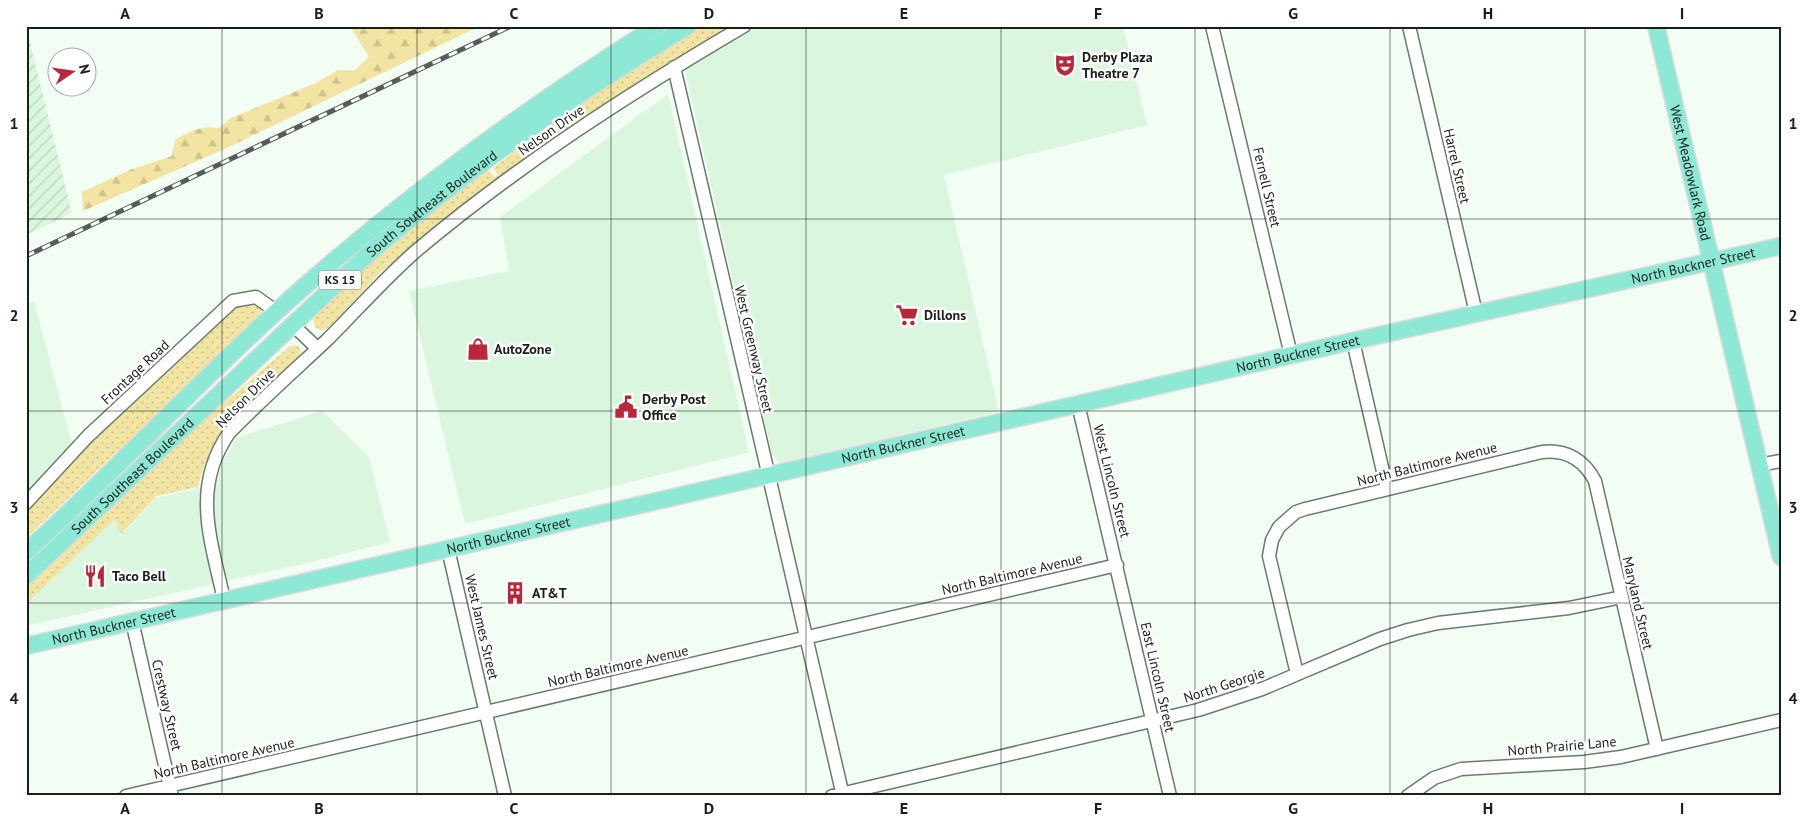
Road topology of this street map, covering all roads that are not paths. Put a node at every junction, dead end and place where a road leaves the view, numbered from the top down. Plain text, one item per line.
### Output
1 (657, 26) edge
2 (688, 26) edge
3 (744, 26) edge
4 (1212, 26) edge
5 (1409, 26) edge
6 (1656, 26) edge
7 (674, 67) junction
8 (1781, 246) edge
9 (1710, 260) junction
10 (330, 264) junction
11 (277, 312) junction
12 (1476, 313) junction
13 (292, 325) junction
14 (1352, 341) junction
15 (317, 348) junction
16 (1291, 355) junction
17 (237, 377) junction
18 (1078, 404) junction
19 (1781, 460) edge
20 (1759, 465) junction
21 (1585, 466) joint
22 (768, 475) junction
23 (1387, 489) junction
24 (26, 503) edge
25 (448, 549) junction
26 (26, 552) edge
27 (1781, 557) edge
28 (1117, 565) junction
29 (26, 576) edge
30 (1622, 596) junction
31 (224, 600) junction
32 (132, 621) junction
33 (806, 638) junction
34 (26, 646) edge
35 (1297, 674) junction
36 (486, 712) junction
37 (1781, 720) edge
38 (1152, 721) junction
39 (1657, 749) junction
40 (171, 791) edge
41 (839, 795) edge
42 (126, 796) edge
43 (505, 796) edge
44 (1170, 796) edge
45 (1408, 796) edge

1 - 10 main road, South Southeast Boulevard / KS 15
2 - 13 main road, South Southeast Boulevard / KS 15
3 - 7 street, Nelson Drive
4 - 16 street, Fernell Street
5 - 12 street, Harrel Street
6 - 9 main road, West Meadowlark Road
7 - 15 street, Nelson Drive
7 - 22 street, West Greenway Street
8 - 9 main road, North Buckner Street
9 - 12 main road, North Buckner Street
9 - 20 main road, West Meadowlark Road
10 - 11 main road, South Southeast Boulevard / KS 15
10 - 13 main road
11 - 17 main road
11 - 24 street, Frontage Road
11 - 26 main road, South Southeast Boulevard / KS 15
12 - 14 main road, North Buckner Street
13 - 15 street
13 - 17 main road, South Southeast Boulevard / KS 15
14 - 16 main road, North Buckner Street
14 - 23 street
15 - 31 street, Nelson Drive
16 - 18 main road, North Buckner Street
17 - 29 main road, South Southeast Boulevard / KS 15
18 - 22 main road, North Buckner Street
18 - 28 street, West Lincoln Street
19 - 20 street
20 - 27 main road, West Meadowlark Road
21 - 23 street, North Baltimore Avenue
21 - 30 street, Maryland Street
22 - 25 main road, North Buckner Street
22 - 33 street, West Greenway Street
23 - 35 street, North Baltimore Avenue
25 - 31 main road, North Buckner Street
25 - 36 street, West James Street
28 - 33 street, North Baltimore Avenue
28 - 38 street, East Lincoln Street
30 - 35 street, North Georgie
30 - 39 street, Maryland Street
31 - 32 main road, North Buckner Street
32 - 34 main road, North Buckner Street
32 - 40 street, Crestway Street
33 - 36 street, North Baltimore Avenue
33 - 41 street, West Greenway Street
35 - 38 street, North Georgie
36 - 40 street, North Baltimore Avenue
36 - 43 street, West James Street
37 - 39 street, North Prairie Lane
38 - 41 street, North Georgie
38 - 44 street, East Lincoln Street
39 - 45 street, North Prairie Lane
40 - 42 street, North Baltimore Avenue

